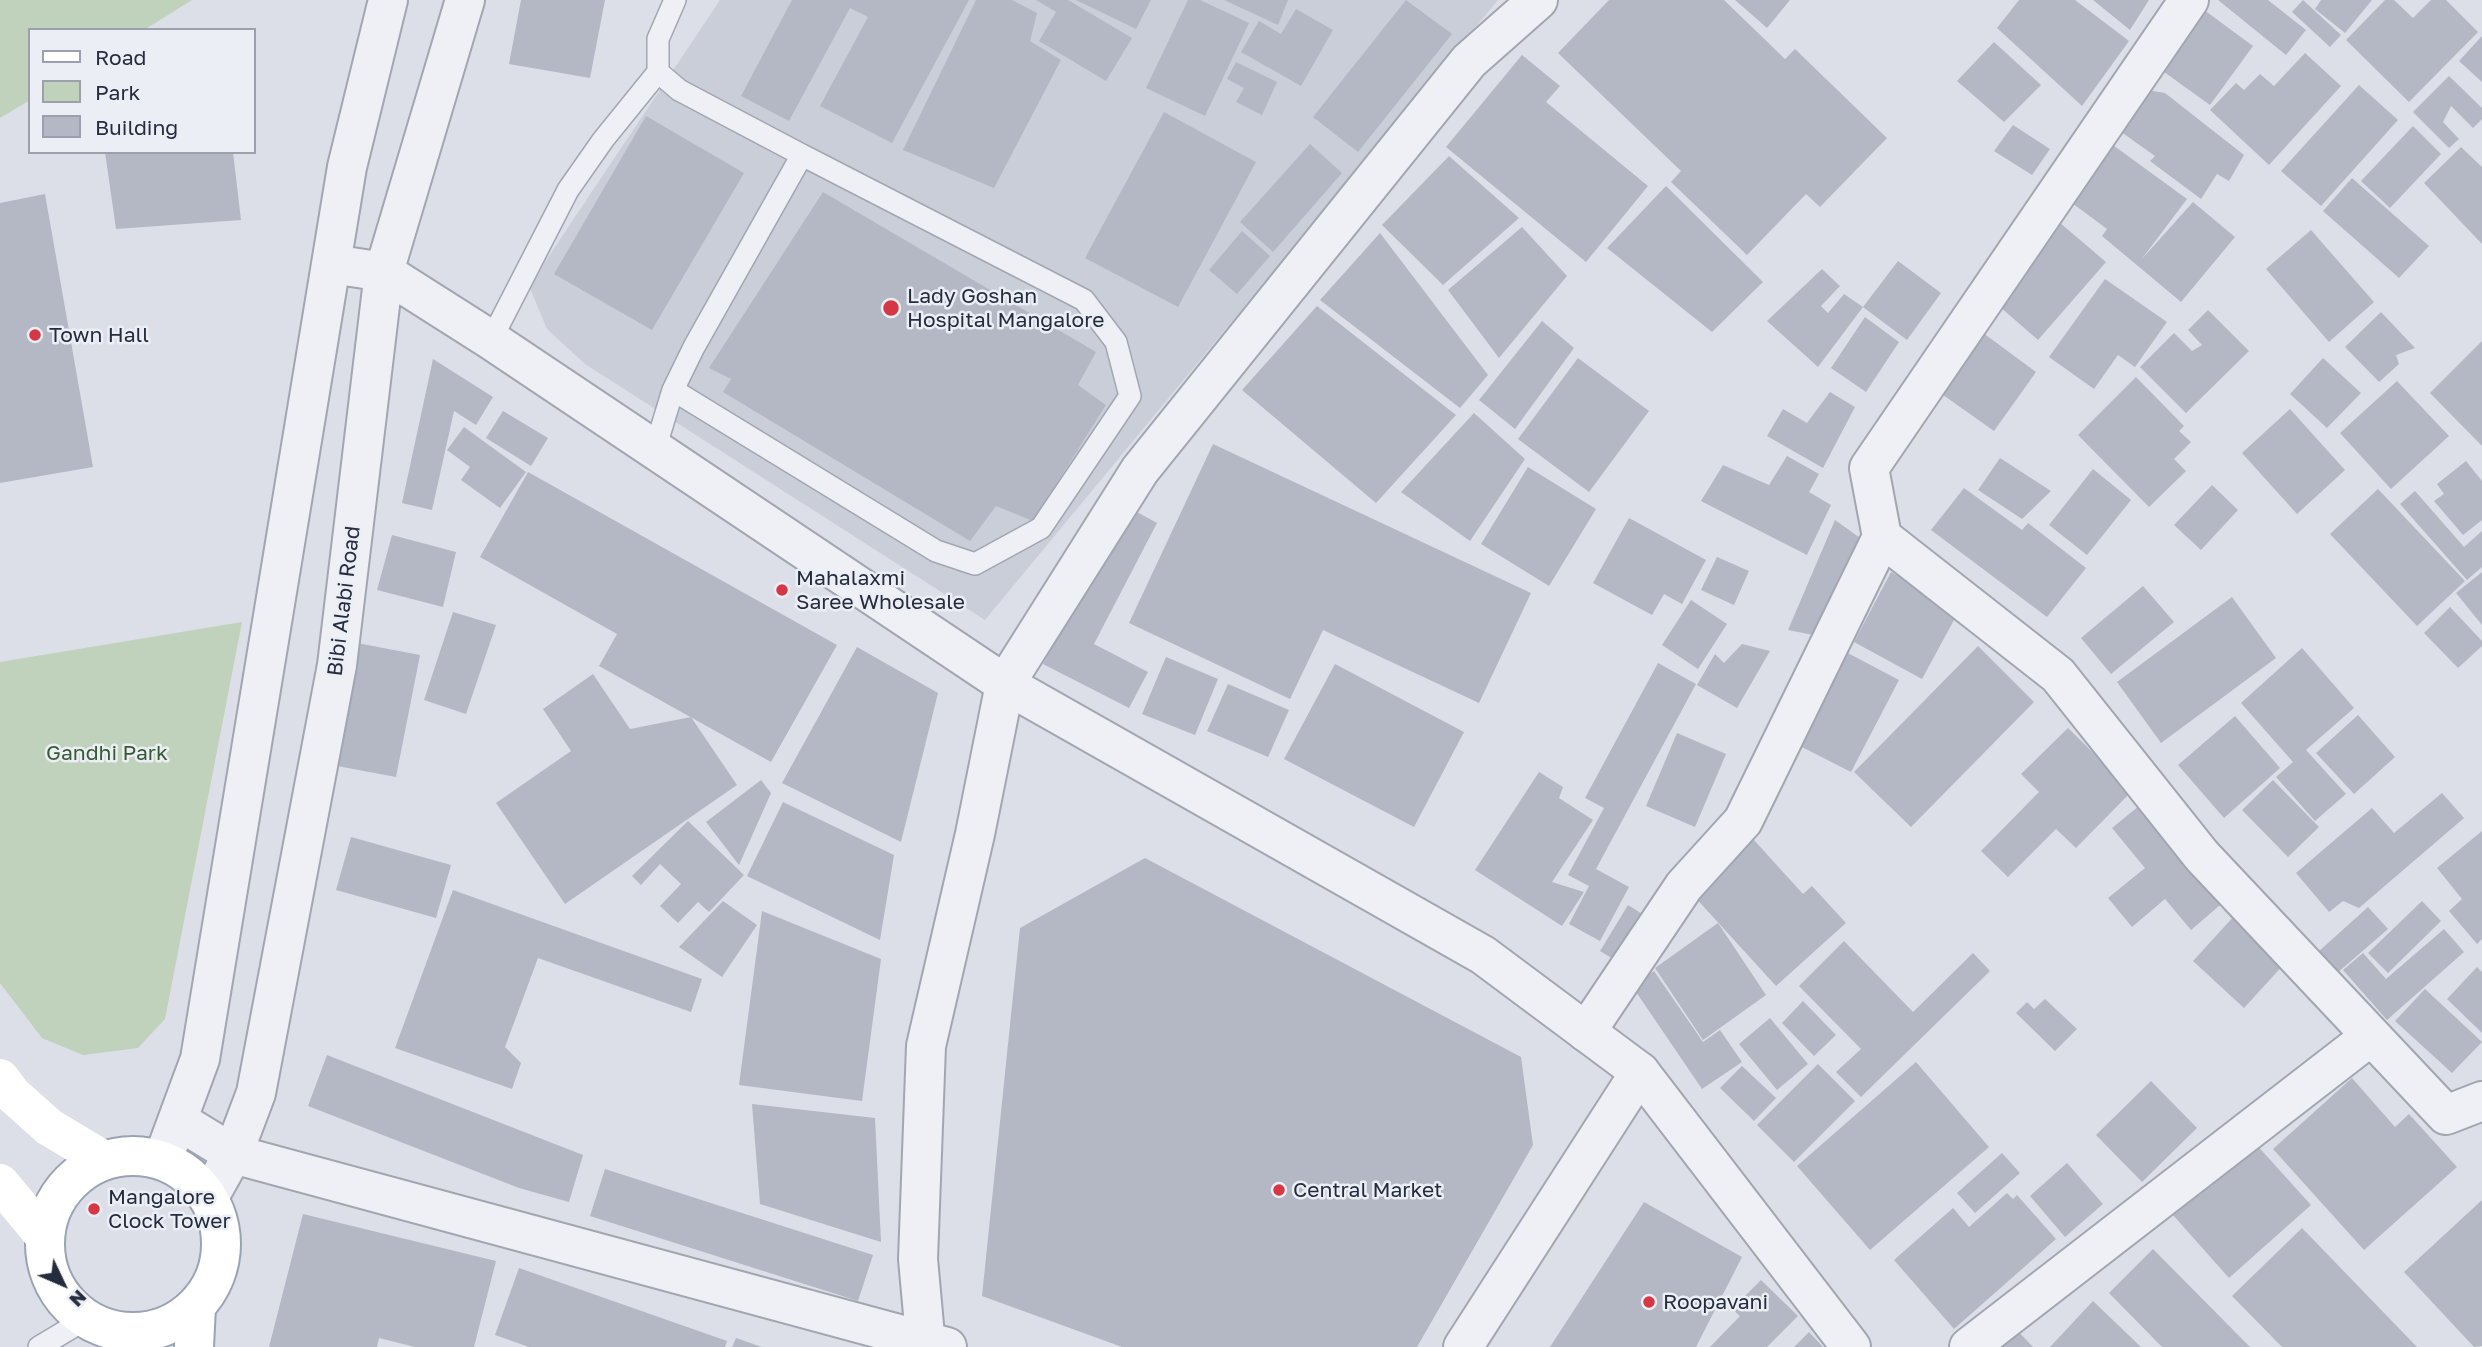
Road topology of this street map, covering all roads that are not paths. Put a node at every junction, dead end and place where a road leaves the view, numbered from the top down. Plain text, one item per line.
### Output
1 (388, 0) edge
2 (465, 0) edge
3 (675, 0) edge
4 (1538, 0) edge
5 (2189, 0) edge
6 (658, 72) junction
7 (802, 155) junction
8 (332, 264) junction
9 (384, 272) junction
10 (491, 340) junction
11 (673, 390) junction
12 (655, 449) junction
13 (1882, 537) junction
14 (1005, 684) junction
15 (1586, 1032) junction
16 (2371, 1036) junction
17 (1640, 1072) junction
18 (0, 1078) edge
19 (2482, 1101) edge
20 (180, 1121) junction
21 (233, 1154) junction
22 (163, 1159) junction
23 (104, 1160) junction
24 (0, 1183) edge
25 (209, 1197) junction
26 (45, 1237) junction
27 (196, 1307) junction
28 (105, 1332) edge
29 (933, 1345) edge
30 (39, 1347) edge
31 (194, 1347) edge
32 (1463, 1347) edge
33 (1851, 1347) edge
34 (1969, 1347) edge

1 - 8 street
2 - 9 street, Bibi Alabi Road
3 - 6 lane
4 - 14 street
5 - 13 street
6 - 7 lane
6 - 10 lane
7 - 11 lane
7 - 11 lane
8 - 9 street
8 - 20 street
9 - 10 street
9 - 21 street, Bibi Alabi Road
10 - 12 street
11 - 12 lane
12 - 14 street
13 - 15 street
13 - 16 street
14 - 15 street
14 - 29 street
15 - 17 street
16 - 19 street
16 - 34 street
17 - 32 street
17 - 33 street
18 - 23 main road
20 - 21 street
20 - 22 street
21 - 25 street, Bibi Alabi Road
21 - 29 street
22 - 23 main road
22 - 25 main road
23 - 26 main road
24 - 26 main road
25 - 27 main road
26 - 28 main road
27 - 28 main road
27 - 31 main road
28 - 30 lane

